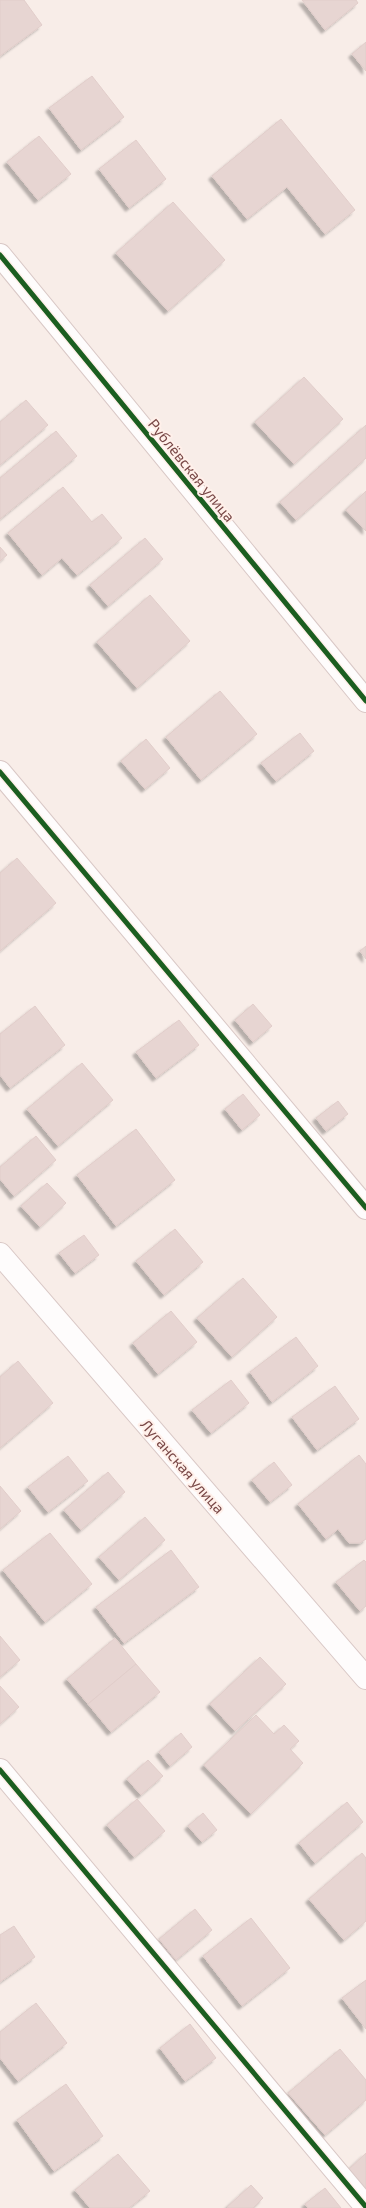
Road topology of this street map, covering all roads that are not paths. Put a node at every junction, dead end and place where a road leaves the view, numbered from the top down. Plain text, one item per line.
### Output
1 (0, 255) edge
2 (366, 701) edge
3 (0, 772) edge
4 (366, 1208) edge
5 (0, 1254) edge
6 (366, 1678) edge
7 (0, 1770) edge
8 (366, 2207) edge

1 - 2 street, Рублёвская улица
3 - 4 street
5 - 6 street, Луганская улица
7 - 8 street

